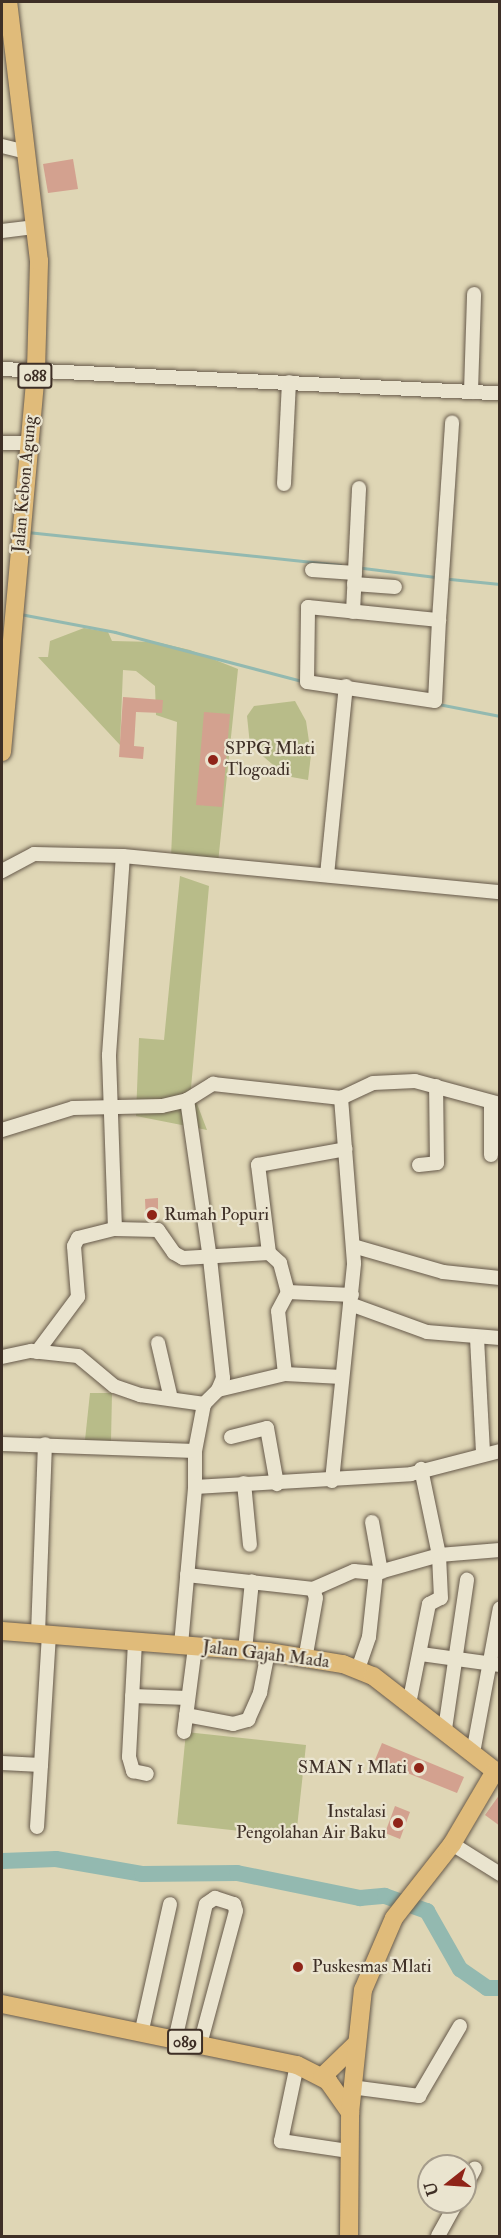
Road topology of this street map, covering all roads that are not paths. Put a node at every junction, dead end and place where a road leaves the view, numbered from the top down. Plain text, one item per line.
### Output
1 (8, 2) edge
2 (2, 146) edge
3 (26, 152) junction
4 (36, 227) junction
5 (2, 231) edge
6 (474, 294) dead end
7 (2, 369) edge
8 (36, 370) junction
9 (289, 382) junction
10 (471, 392) junction
11 (500, 393) edge
12 (452, 422) dead end
13 (2, 443) edge
14 (29, 443) junction
15 (284, 484) dead end
16 (359, 488) dead end
17 (312, 570) dead end
18 (354, 578) junction
19 (395, 587) dead end
20 (353, 612) junction
21 (440, 620) junction
22 (346, 686) junction
23 (2, 752) edge
24 (123, 856) junction
25 (2, 871) edge
26 (327, 875) junction
27 (500, 892) edge
28 (436, 1086) junction
29 (341, 1098) junction
30 (187, 1100) junction
31 (495, 1103) edge
32 (112, 1104) junction
33 (2, 1130) edge
34 (346, 1149) junction
35 (491, 1155) dead end
36 (419, 1165) dead end
37 (115, 1229) junction
38 (353, 1246) junction
39 (269, 1253) junction
40 (210, 1259) junction
41 (500, 1278) edge
42 (288, 1292) junction
43 (351, 1299) junction
44 (477, 1338) junction
45 (500, 1338) edge
46 (158, 1343) dead end
47 (37, 1352) junction
48 (2, 1357) edge
49 (285, 1374) junction
50 (342, 1377) junction
51 (218, 1390) junction
52 (171, 1399) junction
53 (204, 1404) junction
54 (231, 1437) dead end
55 (2, 1444) edge
56 (45, 1444) junction
57 (195, 1451) junction
58 (500, 1451) edge
59 (483, 1454) junction
60 (421, 1469) junction
61 (332, 1481) junction
62 (244, 1483) junction
63 (277, 1484) junction
64 (195, 1487) junction
65 (372, 1522) dead end
66 (250, 1545) dead end
67 (500, 1550) edge
68 (439, 1556) junction
69 (379, 1572) junction
70 (187, 1575) junction
71 (467, 1580) dead end
72 (252, 1581) junction
73 (313, 1589) junction
74 (500, 1608) edge
75 (2, 1631) edge
76 (43, 1635) junction
77 (135, 1642) junction
78 (188, 1646) junction
79 (245, 1650) junction
80 (268, 1652) junction
81 (421, 1654) junction
82 (305, 1660) junction
83 (458, 1660) junction
84 (496, 1664) edge
85 (358, 1669) junction
86 (132, 1696) junction
87 (188, 1698) junction
88 (409, 1704) junction
89 (186, 1715) junction
90 (445, 1729) junction
91 (184, 1732) dead end
92 (473, 1753) junction
93 (2, 1763) edge
94 (41, 1765) junction
95 (497, 1773) edge
96 (147, 1774) dead end
97 (38, 1827) dead end
98 (452, 1844) junction
99 (500, 1874) edge
100 (170, 1904) dead end
101 (2, 2004) edge
102 (460, 2026) dead end
103 (141, 2034) junction
104 (175, 2040) junction
105 (357, 2043) junction
106 (200, 2044) junction
107 (297, 2065) junction
108 (322, 2077) junction
109 (351, 2087) junction
110 (350, 2113) junction
111 (349, 2151) junction
112 (450, 2214) edge
113 (349, 2236) edge
114 (438, 2236) edge

1 - 3 main road, Jalan Kebon Agung / 088
2 - 3 street
3 - 4 main road, Jalan Kebon Agung / 088
4 - 5 street
4 - 8 main road, Jalan Kebon Agung / 088
6 - 10 street
7 - 8 street
8 - 9 street
8 - 14 main road, Jalan Kebon Agung / 088
9 - 10 street
9 - 15 street
10 - 11 street
12 - 21 street
13 - 14 street
14 - 23 main road, Jalan Kebon Agung / 088
16 - 18 street
17 - 18 street
18 - 19 street
18 - 20 street
20 - 21 street
20 - 22 street
21 - 22 street
22 - 26 street
24 - 25 street
24 - 26 street
24 - 32 street
26 - 27 street
28 - 29 street
28 - 31 street
28 - 36 street
29 - 30 street
29 - 34 street
30 - 32 street
30 - 40 street
31 - 35 street
32 - 33 street
32 - 37 street
34 - 38 street
34 - 39 street
37 - 40 street
37 - 47 street
38 - 41 street
38 - 43 street
39 - 40 street
39 - 42 street
40 - 51 street
42 - 43 street
42 - 49 street
43 - 44 street
43 - 50 street
44 - 45 street
44 - 59 street
46 - 52 street
47 - 48 street
47 - 52 street
49 - 50 street
49 - 51 street
50 - 61 street
51 - 53 street
52 - 53 street
53 - 57 street
54 - 63 street
55 - 56 street
56 - 57 street
56 - 76 street
57 - 64 street
58 - 59 street
59 - 60 street
60 - 61 street
60 - 68 street
61 - 63 street
62 - 63 street
62 - 64 street
62 - 66 street
64 - 70 street
65 - 69 street
67 - 68 street
68 - 69 street
68 - 81 street
69 - 73 street
69 - 85 street
70 - 72 street
70 - 78 street
71 - 83 street
72 - 73 street
72 - 79 street
73 - 82 street
74 - 84 street
75 - 76 main road, Jalan Gajah Mada
76 - 77 main road, Jalan Gajah Mada
76 - 94 street
77 - 78 main road, Jalan Gajah Mada
77 - 86 street
78 - 79 main road, Jalan Gajah Mada
78 - 87 street
79 - 80 main road, Jalan Gajah Mada
80 - 82 main road, Jalan Gajah Mada
80 - 89 street
81 - 83 street
81 - 88 street
82 - 85 main road, Jalan Gajah Mada
83 - 84 street
83 - 90 street
84 - 92 street
85 - 88 main road, Jalan Gajah Mada
86 - 87 street
86 - 96 street
87 - 89 street
88 - 90 main road, Jalan Gajah Mada
89 - 91 street
90 - 92 main road, Jalan Gajah Mada
92 - 95 main road, Jalan Gajah Mada
93 - 94 street
94 - 97 street
95 - 98 main road
98 - 99 street
98 - 105 main road
100 - 103 street
101 - 103 main road, 089
102 - 109 street
103 - 104 main road, 089
104 - 106 main road, 089
104 - 106 street
105 - 108 main road
105 - 109 main road
106 - 107 main road, 089
107 - 108 main road, 089
107 - 111 street
108 - 110 main road, 089
109 - 110 main road
110 - 111 main road
111 - 113 main road
112 - 114 street

